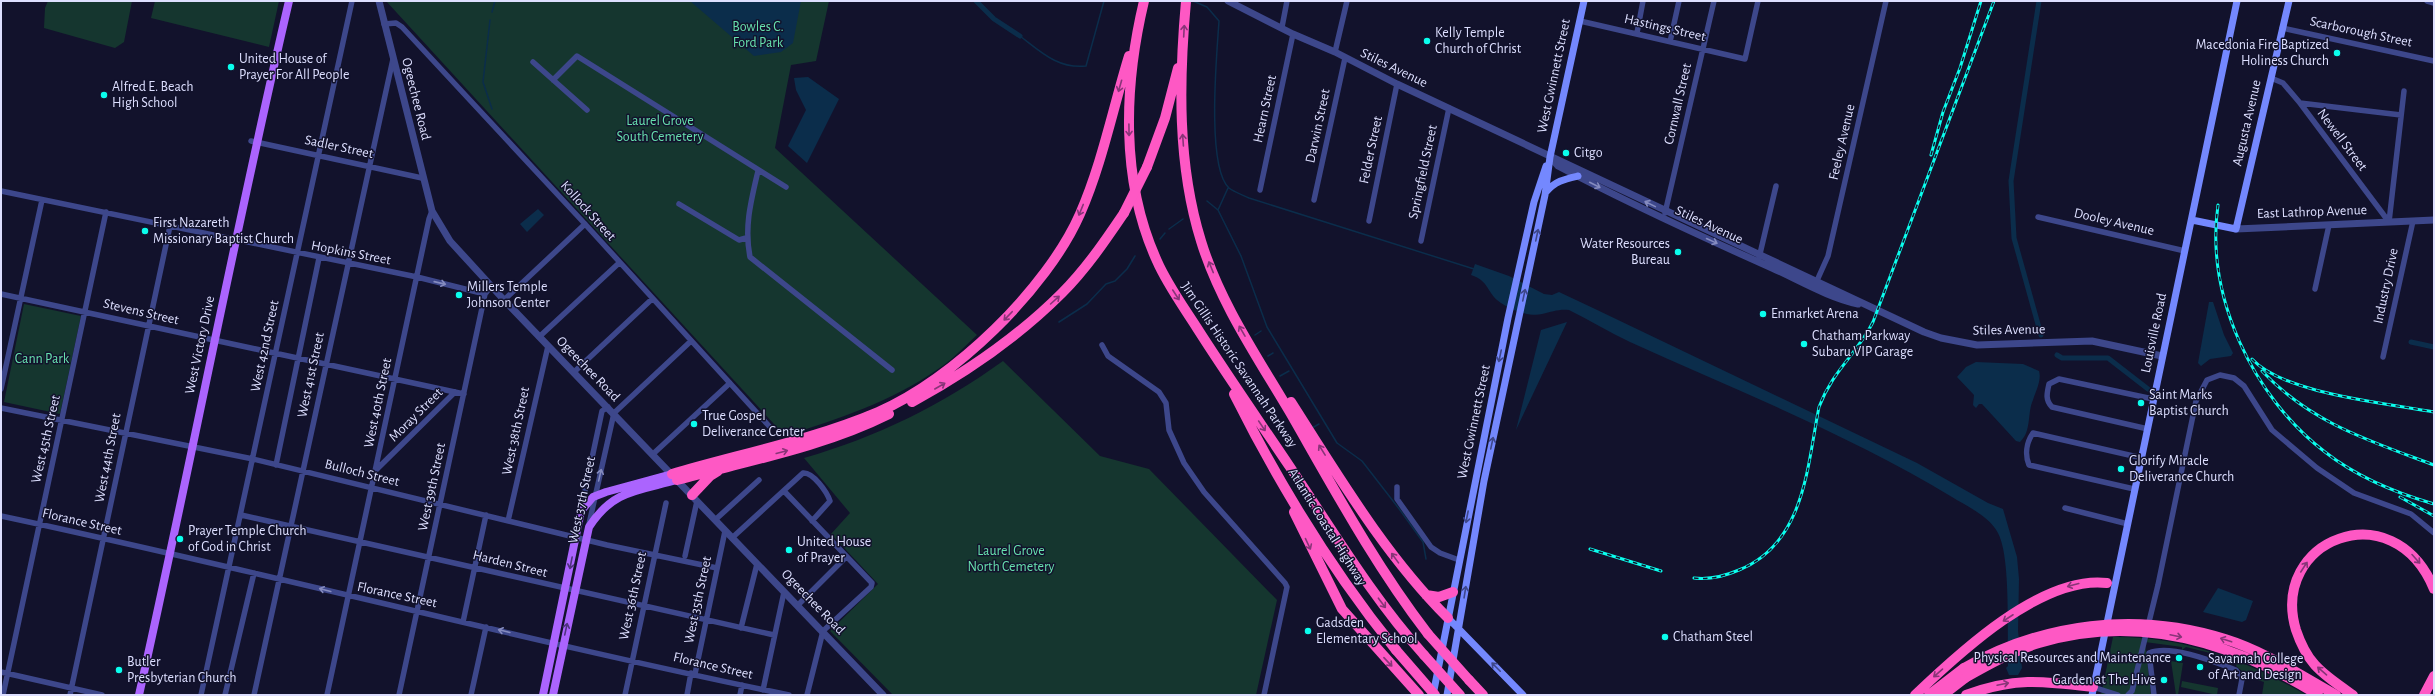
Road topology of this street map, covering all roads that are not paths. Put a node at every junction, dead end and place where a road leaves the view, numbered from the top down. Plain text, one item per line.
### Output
1 (284, 1) edge
2 (289, 1) edge
3 (352, 1) edge
4 (378, 1) edge
5 (1144, 1) edge
6 (1186, 1) edge
7 (1230, 1) edge
8 (1287, 1) edge
9 (1347, 1) edge
10 (1584, 1) edge
11 (1643, 1) edge
12 (1679, 1) edge
13 (1714, 1) edge
14 (1758, 1) edge
15 (1886, 1) edge
16 (2237, 1) edge
17 (2289, 1) edge
18 (2427, 1) edge
19 (2434, 2) edge
20 (1580, 21) junction
21 (1139, 22) junction
22 (384, 24) junction
23 (1282, 27) junction
24 (2282, 28) junction
25 (1293, 34) junction
26 (1637, 34) junction
27 (1670, 42) junction
28 (1703, 48) junction
29 (1183, 49) junction
30 (1335, 52) junction
31 (1345, 58) junction
32 (393, 59) junction
33 (2434, 60) edge
34 (533, 62) dead end
35 (2271, 78) junction
36 (553, 80) junction
37 (1397, 84) junction
38 (2404, 91) dead end
39 (2300, 104) junction
40 (1449, 108) junction
41 (586, 110) dead end
42 (2401, 115) junction
43 (254, 142) junction
44 (319, 155) junction
45 (1550, 157) junction
46 (368, 165) junction
47 (758, 171) junction
48 (1578, 176) junction
49 (422, 178) junction
50 (1776, 186) dead end
51 (786, 187) dead end
52 (1260, 190) dead end
53 (1, 191) edge
54 (1546, 193) junction
55 (42, 200) junction
56 (1314, 200) dead end
57 (679, 204) dead end
58 (432, 211) junction
59 (106, 212) junction
60 (1664, 215) junction
61 (2038, 217) dead end
62 (2192, 220) junction
63 (2434, 220) edge
64 (1369, 221) dead end
65 (2412, 221) junction
66 (2389, 222) junction
67 (585, 224) junction
68 (2329, 225) junction
69 (170, 226) junction
70 (2236, 228) junction
71 (746, 238) junction
72 (233, 239) junction
73 (1420, 241) dead end
74 (2185, 251) junction
75 (297, 254) junction
76 (319, 258) junction
77 (1759, 259) junction
78 (619, 263) junction
79 (347, 264) junction
80 (416, 277) junction
81 (1816, 284) junction
82 (491, 286) junction
83 (2315, 289) dead end
84 (1, 294) edge
85 (485, 294) junction
86 (21, 299) junction
87 (652, 299) junction
88 (504, 300) junction
89 (85, 312) junction
90 (148, 326) junction
91 (539, 337) junction
92 (211, 340) junction
93 (692, 341) junction
94 (1102, 345) dead end
95 (548, 346) junction
96 (276, 354) junction
97 (2162, 356) junction
98 (2383, 357) dead end
99 (298, 359) junction
100 (1216, 359) junction
101 (1258, 359) junction
102 (325, 366) junction
103 (892, 370) dead end
104 (574, 372) junction
105 (395, 381) junction
106 (730, 383) junction
107 (1, 389) edge
108 (456, 392) junction
109 (464, 394) junction
110 (2153, 399) junction
111 (608, 407) junction
112 (1, 408) edge
113 (614, 413) junction
114 (63, 420) junction
115 (769, 426) dead end
116 (2148, 429) junction
117 (125, 433) junction
118 (190, 446) junction
119 (653, 454) junction
120 (2142, 458) junction
121 (253, 459) junction
122 (276, 465) junction
123 (726, 466) junction
124 (1276, 470) junction
125 (302, 471) junction
126 (375, 471) junction
127 (674, 477) junction
128 (758, 480) dead end
129 (1397, 487) dead end
130 (372, 488) junction
131 (2134, 489) junction
132 (784, 490) junction
133 (596, 496) junction
134 (694, 498) junction
135 (666, 503) dead end
136 (440, 505) junction
137 (2065, 508) dead end
138 (581, 512) junction
139 (241, 515) junction
140 (1, 516) edge
141 (486, 516) junction
142 (715, 520) junction
143 (508, 521) junction
144 (812, 521) junction
145 (39, 524) junction
146 (2128, 524) junction
147 (291, 526) junction
148 (589, 527) junction
149 (725, 530) junction
150 (2434, 533) edge
151 (576, 537) junction
152 (733, 537) junction
153 (105, 539) junction
154 (586, 539) junction
155 (360, 542) junction
156 (168, 554) junction
157 (655, 555) junction
158 (685, 556) dead end
159 (429, 557) junction
160 (846, 557) junction
161 (1459, 560) junction
162 (757, 564) junction
163 (229, 567) junction
164 (475, 568) junction
165 (716, 568) junction
166 (254, 573) junction
167 (279, 578) junction
168 (2106, 583) dead end
169 (2434, 589) edge
170 (566, 590) junction
171 (575, 591) junction
172 (784, 592) junction
173 (1453, 592) junction
174 (1426, 595) junction
175 (348, 596) junction
176 (798, 605) junction
177 (644, 606) junction
178 (417, 611) junction
179 (1448, 618) junction
180 (706, 620) junction
181 (463, 622) junction
182 (486, 627) junction
183 (741, 628) junction
184 (1459, 630) junction
185 (823, 631) junction
186 (774, 635) junction
187 (554, 644) junction
188 (563, 646) junction
189 (632, 661) junction
190 (1, 672) edge
191 (1964, 673) junction
192 (8, 674) junction
193 (693, 674) junction
194 (2434, 676) edge
195 (1471, 682) junction
196 (742, 685) junction
197 (72, 688) junction
198 (763, 690) junction
199 (2092, 691) edge
200 (3, 695) edge
201 (70, 695) edge
202 (102, 695) edge
203 (134, 695) edge
204 (139, 695) edge
205 (201, 695) edge
206 (226, 695) edge
207 (254, 695) edge
208 (327, 695) edge
209 (399, 695) edge
210 (471, 695) edge
211 (543, 695) edge
212 (553, 695) edge
213 (625, 695) edge
214 (687, 695) edge
215 (740, 695) edge
216 (789, 695) edge
217 (807, 695) edge
218 (883, 695) edge
219 (1264, 695) edge
220 (1419, 695) edge
221 (1434, 695) edge
222 (1447, 695) edge
223 (1460, 695) edge
224 (1483, 695) edge
225 (1488, 695) edge
226 (1523, 695) edge
227 (1915, 695) edge
228 (1929, 695) edge
229 (1943, 695) edge
230 (1966, 695) edge
231 (2118, 695) edge
232 (2128, 695) edge
233 (2154, 695) edge
234 (2239, 695) edge
235 (2318, 695) edge
236 (2336, 695) edge
237 (2353, 695) edge
238 (2424, 695) edge

1 - 43 main road, West Victory Drive
2 - 43 main road, West Victory Drive
3 - 44 street, West 42nd Street
4 - 22 street, Ogeechee Road
5 - 21 highway, Jim Gillis Historic Savannah Parkway
29 -> 6 highway, Jim Gillis Historic Savannah Parkway
7 - 23 street, Stiles Avenue
8 - 23 street
9 - 30 street
10 - 20 main road, West Gwinnett Street
11 - 26 street
12 - 27 street
13 - 28 street, Cornwall Street
14 - 28 street, Hastings Street
15 - 81 street, Feeley Avenue
16 - 62 main road, Louisville Road
17 - 24 main road, Augusta Avenue
18 - 19 street
20 - 26 street, Hastings Street
20 - 45 main road, West Gwinnett Street
21 -> 100 highway, Jim Gillis Historic Savannah Parkway
21 -> 127 highway
22 - 32 street, Ogeechee Road
22 - 67 street, Kollock Street
23 - 25 street, Stiles Avenue
24 - 33 street, Scarborough Street
24 - 35 main road, Augusta Avenue
25 - 30 street, Stiles Avenue
25 - 52 street, Hearn Street
26 - 27 street, Hastings Street
27 - 28 street, Hastings Street
28 - 60 street, Cornwall Street
101 -> 29 highway, Jim Gillis Historic Savannah Parkway
123 -> 29 highway, bridge
30 - 31 street, Stiles Avenue
31 - 37 street, Stiles Avenue
31 - 56 street, Darwin Street
32 - 46 street, West 41st Street
32 - 49 street, Ogeechee Road
34 - 36 street
35 - 39 street, Newell Street
35 - 70 main road, Augusta Avenue
36 - 41 street
36 - 47 street
37 - 40 street, Stiles Avenue
37 - 64 street, Felder Street
38 - 42 street
39 - 42 street
39 - 66 street, Newell Street
40 - 45 street, Stiles Avenue
40 - 73 street, Springfield Street
42 - 66 street
43 - 44 street, Sadler Street
43 - 72 main road, West Victory Drive
44 - 46 street, Sadler Street
44 - 75 street, West 42nd Street
45 - 48 street, Stiles Avenue
45 - 54 main road, West Gwinnett Street
60 -> 45 street, Stiles Avenue
45 -> 161 main road, West Gwinnett Street
46 - 49 street, Sadler Street
46 - 79 street, West 41st Street
47 - 51 street
47 - 71 street
48 - 54 main road
48 -> 60 street, Stiles Avenue
49 - 58 street, Ogeechee Road
50 - 77 street
53 - 55 street, Hopkins Street
184 -> 54 main road, West Gwinnett Street
55 - 59 street, Hopkins Street
55 - 86 street
57 - 71 street
58 - 80 street, West 40th Street
58 - 82 street, Ogeechee Road
59 - 69 street, Hopkins Street
59 - 89 street, West 45th Street
60 - 77 street, Stiles Avenue
61 - 74 street, Dooley Avenue
62 - 70 main road, East Lathrop Avenue
62 - 74 main road, Louisville Road
63 - 65 street, East Lathrop Avenue
65 - 66 street, East Lathrop Avenue
65 - 98 street, Industry Drive
66 - 68 street, East Lathrop Avenue
67 - 78 street, Kollock Street
67 - 88 street
68 - 70 street, East Lathrop Avenue
68 - 83 street
69 - 72 street, Hopkins Street
69 - 90 street, West 44th Street
71 - 103 street
72 - 75 street, Hopkins Street
72 - 92 main road, West Victory Drive
74 - 97 main road, Louisville Road
75 - 76 street, Hopkins Street
75 - 96 street, West 42nd Street
76 - 79 street, Hopkins Street
76 - 99 street
77 - 81 street, Stiles Avenue
78 - 87 street, Kollock Street
78 - 91 street
79 - 80 street, Hopkins Street
79 - 102 street, West 41st Street
80 -> 85 street, Hopkins Street
80 - 105 street, West 40th Street
81 - 97 street, Stiles Avenue
82 - 85 street, West 39th Street
82 - 88 street, Ogeechee Road
84 - 86 street, Stevens Street
85 - 109 street, West 39th Street
86 - 89 street, Stevens Street
86 - 107 street
87 - 93 street, Kollock Street
87 - 104 street
88 - 91 street, Ogeechee Road
89 - 90 street, Stevens Street
89 - 114 street, West 45th Street
90 - 92 street, Stevens Street
90 - 117 street, West 44th Street
91 - 95 street, Ogeechee Road
92 - 96 street, Stevens Street
92 - 118 main road, West Victory Drive
93 - 106 street, Kollock Street
93 - 113 street
94 - 219 street
95 - 104 street, Ogeechee Road
95 - 143 street, West 38th Street
96 - 99 street, Stevens Street
96 - 121 street, West 42nd Street
97 - 110 main road, Louisville Road
99 - 102 street, Stevens Street
99 - 122 street
100 - 124 highway, Atlantic Coastal Highway
100 -> 223 highway, Jim Gillis Historic Savannah Parkway, bridge
174 -> 101 highway
101 - 195 highway, Jim Gillis Historic Savannah Parkway, bridge
102 - 105 street, Stevens Street
102 - 125 street, West 41st Street
104 - 111 street, Ogeechee Road
105 - 108 street, Stevens Street
105 - 126 street, West 40th Street
106 - 115 street, Kollock Street
106 - 119 street
108 - 109 street, Stevens Street
108 - 126 street, Moray Street
109 - 136 street, West 39th Street
110 - 116 main road, Louisville Road
110 - 116 street
111 - 113 street, Ogeechee Road
111 - 138 street, West 37th Street
112 - 114 street, Bulloch Street
113 - 119 street, Ogeechee Road
133 -> 113 street, West 37th Street
114 - 117 street, Bulloch Street
114 - 145 street, West 45th Street
116 - 120 main road, Louisville Road
117 - 118 street, Bulloch Street
117 - 153 street, West 44th Street
118 - 121 street, Bulloch Street
118 - 156 main road, West Victory Drive
119 - 127 street, Ogeechee Road
120 - 131 main road, Louisville Road
120 - 131 street
121 - 122 street, Bulloch Street
121 - 139 street, West 42nd Street
122 - 125 street, Bulloch Street
123 - 127 highway
123 - 134 highway
124 -> 220 highway
124 - 221 highway, Atlantic Coastal Highway, bridge
125 - 130 street, Bulloch Street
125 - 147 street, West 41st Street
126 - 130 street, West 40th Street
127 - 133 main road
127 - 134 street, Ogeechee Road
127 - 148 main road
128 - 142 street
129 - 161 street
130 - 136 street, Bulloch Street
130 - 155 street, West 40th Street
131 - 146 main road, Louisville Road
132 - 144 street
132 - 144 street
132 - 152 street
133 - 138 main road
133 - 148 street, West 37th Street
134 - 142 street, Ogeechee Road
134 - 158 street
135 - 157 street, West 36th Street
136 - 141 street, Bulloch Street
136 - 159 street, West 39th Street
137 - 146 street
138 - 151 main road, West 37th Street
139 - 147 street, Harden Street
139 - 163 street, West 42nd Street
140 - 145 street, Florance Street
141 - 143 street, Bulloch Street
141 - 164 street
142 - 149 street, Ogeechee Road
143 - 151 street, Bulloch Street
144 - 160 street
145 - 153 street, Florance Street
145 - 192 street, West 45th Street
146 - 199 main road, Louisville Road
147 - 155 street, Harden Street
147 - 167 street, West 41st Street
148 - 154 main road, West 37th Street
149 - 152 street, Ogeechee Road
149 - 165 street, West 35th Street
150 - 232 street
151 - 154 street, Bulloch Street
151 -> 170 main road, West 37th Street
152 - 162 street, Ogeechee Road
153 - 156 street, Florance Street
153 - 197 street, West 44th Street
154 - 157 street, Bulloch Street
154 - 171 main road, West 37th Street
155 - 159 street, Harden Street
155 - 175 street, West 40th Street
156 - 163 street, Florance Street
156 - 203 main road, West Victory Drive
156 - 204 main road, West Victory Drive
157 - 165 street, Bulloch Street
157 - 177 street, West 36th Street
159 - 164 street, Harden Street
159 - 178 street, West 39th Street
160 - 176 street
160 - 185 street
161 - 173 main road, West Gwinnett Street
162 - 172 street, Ogeechee Road
162 - 183 street
163 - 166 street, Florance Street
163 - 205 street, West 42nd Street
164 - 170 street, Harden Street
164 - 181 street
165 - 180 street, West 35th Street
166 - 167 street, Florance Street
166 - 206 street
175 -> 167 street, Florance Street
167 - 207 street, West 41st Street
168 -> 227 highway
237 -> 169 highway
170 - 171 street, Harden Street
170 - 187 main road, West 37th Street
171 - 177 street, Harden Street
188 -> 171 main road, West 37th Street
172 - 176 street, Ogeechee Road
172 - 186 street
173 - 174 highway
173 - 179 main road, West Gwinnett Street
174 - 179 highway
175 - 178 street, Florance Street
175 - 208 street, West 40th Street
176 - 185 street, Ogeechee Road
177 - 180 street, Harden Street
177 - 189 street, West 36th Street
178 - 181 street, Florance Street
178 - 209 street, West 39th Street
179 - 184 main road
179 - 221 main road, West Gwinnett Street
180 - 183 street, Harden Street
180 - 193 street, West 35th Street
181 - 182 street, Florance Street
187 -> 182 street, Florance Street
182 - 210 street
183 - 186 street, Harden Street
184 - 222 main road, West Gwinnett Street
226 -> 184 main road
185 - 217 street
185 - 218 street, Ogeechee Road
186 - 198 street
187 - 188 street, Florance Street
187 - 211 main road, West 37th Street
188 - 189 street, Florance Street
188 - 212 main road, West 37th Street
189 - 193 street, Florance Street
189 - 213 street, West 36th Street
190 - 192 street
191 - 228 highway
191 - 229 highway
191 -> 235 highway, bridge
236 -> 191 highway, bridge
192 - 197 street
192 - 200 street, West 45th Street
193 - 196 street, Florance Street
193 - 214 street, West 35th Street
194 - 238 highway
195 - 224 highway, Jim Gillis Historic Savannah Parkway
195 - 225 highway
196 - 198 street, Florance Street
196 - 215 street
197 - 201 street, West 44th Street
197 - 202 street
198 - 216 street, Florance Street
230 -> 199 highway
199 - 231 street
233 - 234 street

